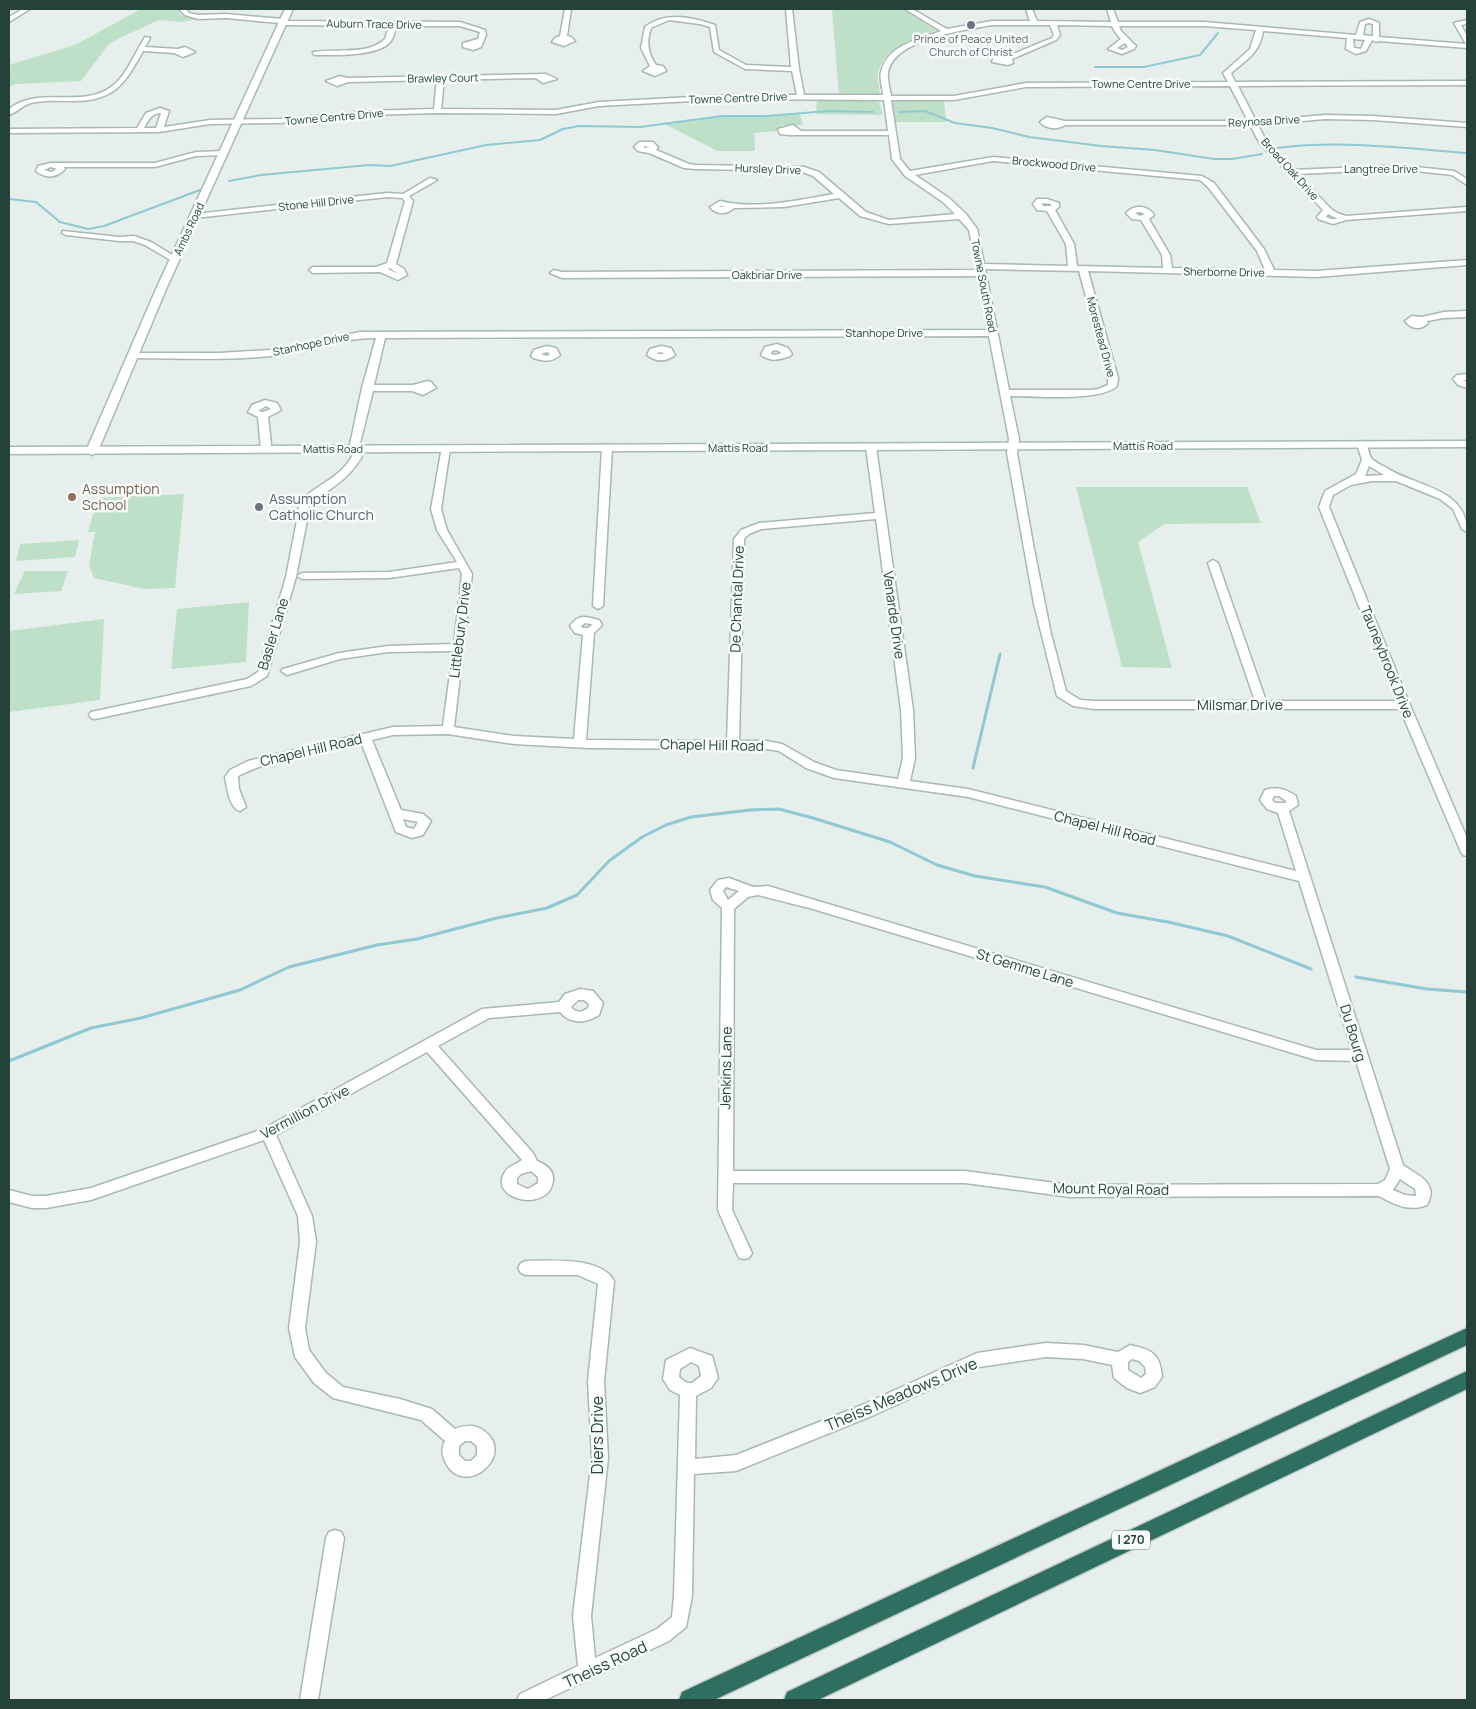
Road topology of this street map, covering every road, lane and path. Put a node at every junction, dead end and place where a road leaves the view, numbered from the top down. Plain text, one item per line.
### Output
1 (27, 9) edge
2 (182, 9) edge
3 (289, 9) edge
4 (568, 9) edge
5 (669, 9) edge
6 (789, 9) edge
7 (908, 9) edge
8 (1029, 9) edge
9 (1110, 9) edge
10 (668, 18) junction
11 (9, 20) edge
12 (283, 22) junction
13 (1034, 22) junction
14 (1467, 22) edge
15 (1053, 23) junction
16 (1115, 23) junction
17 (393, 25) junction
18 (1260, 28) junction
19 (946, 31) junction
20 (1350, 37) junction
21 (147, 38) dead end
22 (563, 38) dead end
23 (1359, 38) junction
24 (1125, 39) dead end
25 (1372, 39) junction
26 (481, 41) dead end
27 (1467, 42) edge
28 (1467, 46) edge
29 (140, 49) junction
30 (178, 51) dead end
31 (316, 53) dead end
32 (1007, 59) dead end
33 (654, 67) dead end
34 (795, 69) junction
35 (540, 77) dead end
36 (441, 78) junction
37 (346, 80) dead end
38 (1467, 83) edge
39 (1232, 84) junction
40 (800, 96) junction
41 (886, 99) junction
42 (437, 111) junction
43 (9, 113) edge
44 (238, 121) junction
45 (1061, 123) dead end
46 (1253, 123) junction
47 (1467, 125) edge
48 (139, 130) junction
49 (159, 130) junction
50 (9, 131) edge
51 (796, 132) dead end
52 (891, 133) junction
53 (650, 150) dead end
54 (224, 153) junction
55 (59, 167) dead end
56 (1290, 172) junction
57 (908, 174) junction
58 (433, 180) dead end
59 (1467, 183) edge
60 (840, 195) junction
61 (404, 196) junction
62 (730, 206) dead end
63 (1050, 209) dead end
64 (1467, 209) edge
65 (195, 216) junction
66 (963, 216) junction
67 (1144, 218) dead end
68 (66, 233) dead end
69 (175, 259) junction
70 (1467, 262) edge
71 (981, 269) junction
72 (1073, 269) junction
73 (1083, 269) junction
74 (313, 270) dead end
75 (1168, 271) junction
76 (554, 273) dead end
77 (1271, 274) junction
78 (1467, 314) edge
79 (1422, 320) dead end
80 (993, 333) junction
81 (663, 334) junction
82 (774, 334) junction
83 (548, 335) junction
84 (381, 336) junction
85 (776, 347) dead end
86 (547, 348) dead end
87 (661, 349) dead end
88 (133, 355) junction
89 (1467, 377) edge
90 (1467, 385) edge
91 (368, 388) junction
92 (415, 388) dead end
93 (1004, 393) junction
94 (263, 415) dead end
95 (1362, 444) junction
96 (1467, 444) edge
97 (1013, 446) junction
98 (871, 447) junction
99 (607, 448) junction
100 (266, 449) junction
101 (357, 449) junction
102 (445, 449) junction
103 (9, 451) edge
104 (92, 451) junction
105 (1367, 460) junction
106 (1398, 478) junction
107 (1349, 482) junction
108 (880, 516) junction
109 (1467, 529) edge
110 (1213, 563) dead end
111 (463, 564) junction
112 (302, 576) dead end
113 (598, 606) dead end
114 (588, 632) dead end
115 (459, 647) junction
116 (287, 671) dead end
117 (1077, 703) joint
118 (1262, 705) junction
119 (1404, 705) junction
120 (95, 715) dead end
121 (448, 730) junction
122 (365, 737) junction
123 (580, 744) junction
124 (732, 744) junction
125 (903, 784) junction
126 (240, 807) dead end
127 (1283, 810) dead end
128 (396, 814) dead end
129 (1467, 852) edge
130 (1306, 878) junction
131 (752, 892) junction
132 (728, 907) junction
133 (564, 1008) dead end
134 (429, 1045) junction
135 (1360, 1056) junction
136 (268, 1134) junction
137 (531, 1165) dead end
138 (1397, 1169) junction
139 (724, 1177) junction
140 (1381, 1190) junction
141 (9, 1196) edge
142 (744, 1253) dead end
143 (526, 1268) dead end
144 (1467, 1336) edge
145 (1120, 1359) dead end
146 (1467, 1380) edge
147 (688, 1391) dead end
148 (455, 1440) dead end
149 (687, 1467) junction
150 (335, 1538) dead end
151 (588, 1672) junction
152 (309, 1700) edge
153 (526, 1700) edge
154 (690, 1700) edge
155 (796, 1700) edge

1 - 11 street
2 - 12 street, Auburn Trace Drive
3 - 12 main road, Ambs Road
4 - 22 street
5 - 10 street
6 - 34 street
7 - 19 street
8 - 13 street
9 - 16 street
10 - 33 street
10 - 34 street
12 - 17 street, Auburn Trace Drive
12 - 44 main road, Ambs Road
13 - 15 street, Towne South Road
13 - 19 street, Towne South Road
14 - 27 street
15 - 16 street, Towne South Road
15 - 32 street
16 - 18 street, Towne South Road
16 - 24 street
17 - 26 street, Auburn Trace Drive
17 - 31 street
18 - 20 street, Towne South Road
18 - 39 street
19 - 41 street, Towne South Road
20 - 23 street, Towne South Road
20 - 25 street
21 - 29 street
23 - 25 street, Towne South Road
23 - 25 street
25 - 28 street, Towne South Road
29 - 30 street
29 - 43 street
34 - 40 street
35 - 36 street, Brawley Court
36 - 37 street, Brawley Court
36 - 42 street
38 - 39 street, Towne Centre Drive
39 - 41 street, Towne Centre Drive
39 - 46 street, Broad Oak Drive
40 - 41 street, Towne Centre Drive
40 - 42 street, Towne Centre Drive
41 - 52 street, Towne South Road
42 - 44 street, Towne Centre Drive
44 - 49 street, Towne Centre Drive
44 - 54 main road, Ambs Road
45 - 46 street, Reynosa Drive
46 - 47 street, Reynosa Drive
46 - 56 street, Broad Oak Drive
48 - 49 street, Towne Centre Drive
48 - 49 street
48 - 50 street, Towne Centre Drive
51 - 52 street
52 - 57 street, Towne South Road
53 - 60 street, Hursley Drive
54 - 55 street
54 - 65 main road, Ambs Road
56 - 59 street, Langtree Drive
56 - 64 street, Broad Oak Drive
57 - 66 street, Towne South Road
57 - 77 street, Brockwood Drive
58 - 61 street, Stone Hill Drive
60 - 62 street
60 - 66 street, Hursley Drive
61 - 65 street, Stone Hill Drive
61 - 74 street
63 - 72 street
65 - 69 main road, Ambs Road
66 - 71 street, Towne South Road
67 - 75 street
68 - 69 street
69 - 88 main road, Ambs Road
70 - 77 street, Sherborne Drive
71 - 72 street, Sherborne Drive
71 - 76 street, Oakbriar Drive
71 - 80 street, Towne South Road
72 - 73 street, Sherborne Drive
73 - 75 street, Sherborne Drive
73 - 93 street, Morestead Drive
75 - 77 street, Sherborne Drive
78 - 79 street
80 - 82 street, Stanhope Drive
80 - 93 street, Towne South Road
81 - 82 street, Stanhope Drive
81 - 83 street, Stanhope Drive
81 - 87 street
82 - 85 street
83 - 84 street, Stanhope Drive
83 - 86 street
84 - 88 street, Stanhope Drive
84 - 91 street
88 - 104 main road, Ambs Road
89 - 90 street
91 - 92 street
91 - 101 street
93 - 97 street, Towne South Road
94 - 100 street
95 - 96 main road, Mattis Road
95 - 97 main road, Mattis Road
95 - 105 street
97 - 98 main road, Mattis Road
97 - 117 street, Towne South Road
98 - 99 main road, Mattis Road
98 - 108 street, Venarde Drive
99 - 102 main road, Mattis Road
99 - 113 street
100 - 101 main road, Mattis Road
100 - 104 main road, Mattis Road
101 - 102 main road, Mattis Road
101 - 120 street, Basler Lane
102 - 111 street, Littlebury Drive
103 - 104 main road, Mattis Road
105 - 106 street
105 - 107 street, Tauneybrook Drive
106 - 107 street, Tauneybrook Drive
106 - 109 street
107 - 119 street, Tauneybrook Drive
108 - 124 street, De Chantal Drive
108 - 125 street, Venarde Drive
110 - 118 street
111 - 112 street
111 - 115 street, Littlebury Drive
114 - 123 street
115 - 116 street
115 - 121 street, Littlebury Drive
117 - 118 street, Milsmar Drive
118 - 119 street, Milsmar Drive
119 - 129 street, Tauneybrook Drive
121 - 122 street, Chapel Hill Road
121 - 123 street, Chapel Hill Road
122 - 126 street, Chapel Hill Road
122 - 128 street
123 - 124 street, Chapel Hill Road
124 - 125 street, Chapel Hill Road
125 - 130 street, Chapel Hill Road
127 - 130 street, Du Bourg
130 - 135 street, Du Bourg
131 - 132 street
131 - 132 street, St Gemme Lane
131 - 135 street, St Gemme Lane
132 - 139 street, Jenkins Lane
133 - 134 street, Vermillion Drive
134 - 136 street, Vermillion Drive
134 - 137 street
135 - 138 street, Du Bourg
136 - 141 street, Vermillion Drive
136 - 148 street
138 - 140 street
138 - 140 street
139 - 140 street, Mount Royal Road
139 - 142 street, Jenkins Lane
143 - 151 street, Diers Drive
144 - 154 highway
145 - 149 street, Theiss Meadows Drive
146 - 155 highway, I 270
147 - 149 street
149 - 151 street, Theiss Road
150 - 152 street
151 - 153 street, Theiss Road

